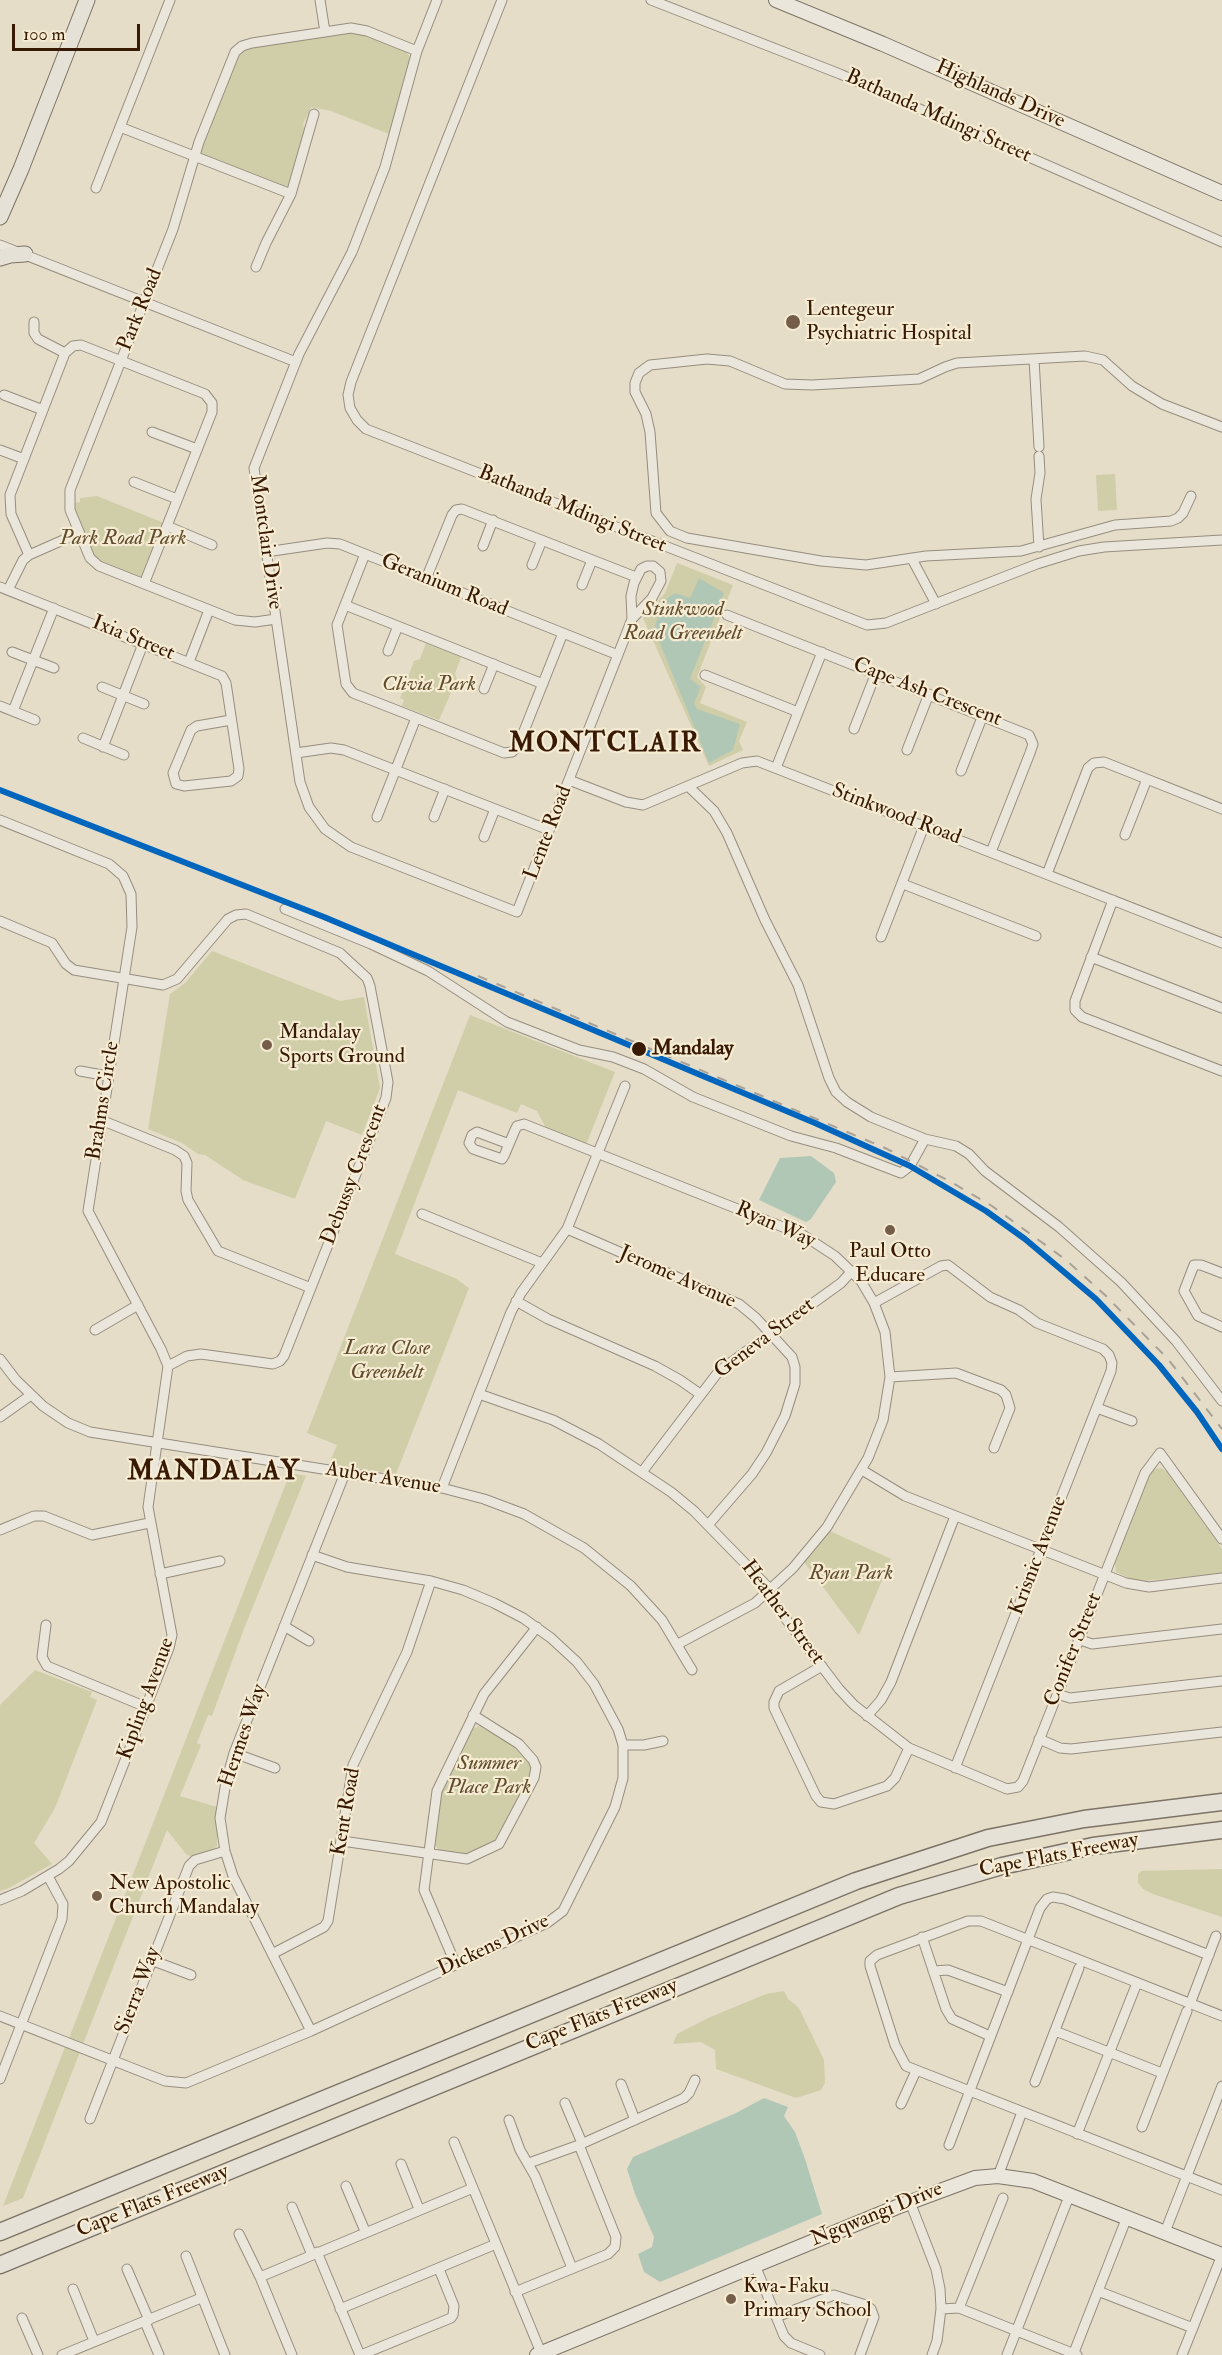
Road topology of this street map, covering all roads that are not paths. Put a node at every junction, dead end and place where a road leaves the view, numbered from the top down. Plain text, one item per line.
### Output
1 (87, 0) edge
2 (170, 0) edge
3 (320, 0) edge
4 (437, 0) edge
5 (502, 0) edge
6 (651, 0) edge
7 (776, 0) edge
8 (325, 32) junction
9 (417, 51) junction
10 (314, 114) dead end
11 (120, 128) junction
12 (194, 156) junction
13 (96, 188) dead end
14 (1222, 193) edge
15 (291, 194) junction
16 (0, 217) edge
17 (1222, 242) edge
18 (0, 245) edge
19 (25, 254) junction
20 (0, 258) edge
21 (256, 267) dead end
22 (144, 302) junction
23 (34, 322) dead end
24 (65, 353) junction
25 (1034, 359) junction
26 (121, 361) junction
27 (296, 362) junction
28 (4, 395) dead end
29 (43, 410) junction
30 (1222, 427) edge
31 (152, 432) dead end
32 (197, 449) junction
33 (0, 450) edge
34 (24, 459) junction
35 (134, 482) dead end
36 (1191, 496) dead end
37 (177, 499) junction
38 (5, 508) edge
39 (493, 520) junction
40 (167, 526) junction
41 (79, 533) junction
42 (542, 540) junction
43 (1222, 540) edge
44 (212, 545) dead end
45 (483, 546) dead end
46 (1039, 547) junction
47 (266, 552) junction
48 (365, 554) junction
49 (29, 555) junction
50 (912, 559) junction
51 (592, 560) junction
52 (532, 565) dead end
53 (636, 577) junction
54 (426, 579) junction
55 (144, 584) junction
56 (582, 585) dead end
57 (4, 589) edge
58 (936, 604) junction
59 (345, 605) junction
60 (54, 608) junction
61 (209, 610) junction
62 (727, 615) dead end
63 (632, 619) junction
64 (276, 620) junction
65 (398, 626) junction
66 (563, 633) junction
67 (144, 644) junction
68 (388, 651) dead end
69 (12, 652) dead end
70 (822, 652) junction
71 (618, 655) junction
72 (33, 660) junction
73 (189, 662) junction
74 (494, 664) junction
75 (54, 668) dead end
76 (876, 673) junction
77 (705, 675) dead end
78 (543, 684) junction
79 (102, 687) dead end
80 (484, 689) dead end
81 (929, 694) junction
82 (123, 696) junction
83 (144, 704) dead end
84 (0, 706) edge
85 (13, 711) junction
86 (798, 712) junction
87 (983, 715) junction
88 (416, 718) junction
89 (35, 720) dead end
90 (231, 720) junction
91 (854, 729) dead end
92 (83, 738) dead end
93 (103, 747) junction
94 (907, 750) dead end
95 (296, 753) junction
96 (124, 755) dead end
97 (776, 768) junction
98 (396, 770) junction
99 (961, 771) dead end
100 (1147, 779) junction
101 (569, 780) junction
102 (688, 786) junction
103 (445, 789) junction
104 (495, 809) junction
105 (1222, 809) edge
106 (378, 817) dead end
107 (434, 817) dead end
108 (0, 820) edge
109 (924, 826) junction
110 (549, 830) junction
111 (1125, 836) dead end
112 (484, 837) dead end
113 (991, 852) junction
114 (1047, 874) junction
115 (903, 884) junction
116 (1113, 900) junction
117 (285, 909) dead end
118 (517, 912) joint
119 (0, 921) edge
120 (1036, 936) dead end
121 (881, 937) dead end
122 (1222, 943) edge
123 (1091, 957) junction
124 (124, 979) junction
125 (1222, 1008) edge
126 (80, 1071) dead end
127 (1222, 1071) edge
128 (108, 1076) junction
129 (625, 1086) dead end
130 (101, 1120) junction
131 (926, 1139) junction
132 (509, 1144) dead end
133 (598, 1153) junction
134 (422, 1214) dead end
135 (567, 1228) junction
136 (542, 1263) junction
137 (852, 1271) junction
138 (1222, 1273) edge
139 (311, 1288) junction
140 (516, 1301) junction
141 (874, 1303) junction
142 (138, 1305) junction
143 (1222, 1327) edge
144 (95, 1330) dead end
145 (771, 1334) junction
146 (0, 1359) edge
147 (168, 1366) junction
148 (890, 1377) junction
149 (479, 1394) junction
150 (700, 1394) junction
151 (31, 1395) junction
152 (1222, 1401) edge
153 (1097, 1408) junction
154 (0, 1417) edge
155 (1132, 1420) dead end
156 (157, 1445) junction
157 (994, 1448) dead end
158 (862, 1470) junction
159 (642, 1472) junction
160 (345, 1473) junction
161 (442, 1488) junction
162 (955, 1516) junction
163 (149, 1523) junction
164 (708, 1524) junction
165 (0, 1530) edge
166 (1222, 1539) edge
167 (1041, 1550) junction
168 (312, 1555) junction
169 (220, 1561) dead end
170 (160, 1574) junction
171 (1104, 1575) junction
172 (1222, 1578) edge
173 (431, 1581) junction
174 (768, 1592) junction
175 (46, 1625) dead end
176 (284, 1626) junction
177 (537, 1627) junction
178 (1222, 1629) edge
179 (1078, 1640) junction
180 (309, 1641) dead end
181 (678, 1644) junction
182 (822, 1666) junction
183 (692, 1670) dead end
184 (1222, 1681) edge
185 (1057, 1694) junction
186 (146, 1707) junction
187 (473, 1714) junction
188 (867, 1716) junction
189 (1222, 1732) edge
190 (1040, 1739) junction
191 (663, 1741) dead end
192 (623, 1745) junction
193 (909, 1748) junction
194 (234, 1753) junction
195 (275, 1768) dead end
196 (956, 1768) junction
197 (1222, 1802) edge
198 (1222, 1830) edge
199 (342, 1841) junction
200 (225, 1851) junction
201 (427, 1854) junction
202 (48, 1876) junction
203 (0, 1900) edge
204 (1216, 1936) dead end
205 (922, 1938) junction
206 (1029, 1940) junction
207 (272, 1954) junction
208 (1209, 1955) junction
209 (151, 1960) junction
210 (456, 1964) junction
211 (1079, 1968) dead end
212 (933, 1971) junction
213 (191, 1975) dead end
214 (1137, 1983) junction
215 (1008, 1992) junction
216 (1188, 2007) junction
217 (0, 2016) edge
218 (1222, 2016) edge
219 (21, 2024) junction
220 (311, 2031) junction
221 (1055, 2031) junction
222 (990, 2036) junction
223 (1109, 2052) junction
224 (113, 2060) junction
225 (916, 2071) junction
226 (1162, 2073) junction
227 (0, 2079) edge
228 (695, 2080) dead end
229 (1035, 2082) dead end
230 (621, 2084) dead end
231 (1222, 2086) edge
232 (969, 2091) junction
233 (565, 2103) dead end
234 (901, 2104) dead end
235 (1022, 2112) junction
236 (90, 2119) dead end
237 (634, 2120) junction
238 (508, 2121) dead end
239 (1142, 2127) dead end
240 (1077, 2134) junction
241 (454, 2142) dead end
242 (581, 2144) junction
243 (949, 2145) dead end
244 (529, 2163) junction
245 (401, 2164) dead end
246 (998, 2176) junction
247 (1186, 2177) junction
248 (346, 2186) dead end
249 (472, 2188) junction
250 (1222, 2190) edge
251 (1070, 2194) junction
252 (1003, 2198) dead end
253 (910, 2202) junction
254 (292, 2207) dead end
255 (419, 2210) junction
256 (1127, 2217) junction
257 (365, 2231) junction
258 (0, 2232) edge
259 (1165, 2232) junction
260 (239, 2234) dead end
261 (496, 2244) junction
262 (314, 2253) junction
263 (1222, 2255) edge
264 (186, 2256) dead end
265 (0, 2265) edge
266 (755, 2265) junction
267 (572, 2268) junction
268 (127, 2269) dead end
269 (439, 2269) junction
270 (260, 2277) junction
271 (73, 2289) dead end
272 (1098, 2291) junction
273 (515, 2292) junction
274 (201, 2298) junction
275 (959, 2308) junction
276 (340, 2309) junction
277 (941, 2309) junction
278 (776, 2317) junction
279 (22, 2318) dead end
280 (147, 2321) junction
281 (1193, 2328) junction
282 (1017, 2331) junction
283 (94, 2341) junction
284 (540, 2354) edge
285 (1075, 2354) edge
286 (38, 2355) edge
287 (62, 2355) edge
288 (159, 2355) edge
289 (225, 2355) edge
290 (292, 2355) edge
291 (361, 2355) edge
292 (820, 2355) edge
293 (860, 2355) edge
294 (932, 2355) edge
295 (1007, 2355) edge
296 (1182, 2355) edge

1 - 16 main road
2 - 11 street
3 - 8 street
4 - 9 street, Montclair Drive
5 - 58 street, Bathanda Mdingi Street
6 - 17 street, Bathanda Mdingi Street
7 - 14 street, Highlands Drive
8 - 9 street, Park Road
8 - 12 street, Park Road
9 - 27 street, Montclair Drive
10 - 15 street
11 - 12 street
11 - 13 street
12 - 15 street
12 - 22 street, Park Road
15 - 21 street
18 - 19 street
19 - 20 main road
19 - 22 street
22 - 26 street, Park Road
22 - 27 street
23 - 24 street
24 - 26 street
24 - 29 street
25 - 30 street, Bathanda Mdingi Street
25 - 46 street
25 - 50 street, Bathanda Mdingi Street
26 - 32 street
26 - 41 street, Park Road
27 - 47 street, Montclair Drive
28 - 29 street
29 - 34 street
31 - 32 street
32 - 37 street
33 - 34 street
34 - 38 street
35 - 37 street
36 - 46 street, Bathanda Mdingi Street
37 - 40 street
38 - 49 street
39 - 42 street
39 - 45 street
39 - 54 street
40 - 44 street
40 - 55 street
41 - 49 street
41 - 55 street, Park Road
42 - 51 street
42 - 52 street
43 - 58 street, Bathanda Mdingi Street
46 - 50 street, Bathanda Mdingi Street
47 - 48 street, Geranium Road
47 - 64 street, Montclair Drive
48 - 54 street, Geranium Road
48 - 59 street
49 - 57 street
50 - 58 street
51 - 53 street
51 - 56 street
53 - 63 street, Lente Road
53 - 63 street, Lente Road
54 - 66 street, Geranium Road
55 - 61 street, Park Road
57 - 60 street, Ixia Street
59 - 65 street
59 - 88 street
60 - 67 street, Ixia Street
60 - 72 street
61 - 64 street, Park Road
61 - 73 street
62 - 70 street, Cape Ash Crescent
63 - 71 street, Lente Road
64 - 95 street, Montclair Drive
65 - 68 street
65 - 74 street
66 - 71 street, Geranium Road
66 - 78 street
67 - 73 street, Ixia Street
67 - 82 street
69 - 72 street
70 - 76 street, Cape Ash Crescent
70 - 86 street
71 - 101 street, Lente Road
72 - 75 street
72 - 85 street
73 - 90 street, Ixia Street
74 - 78 street
74 - 80 street
76 - 81 street, Cape Ash Crescent
76 - 91 street
77 - 86 street
78 - 88 street
79 - 82 street
81 - 87 street, Cape Ash Crescent
81 - 94 street
82 - 83 street
82 - 93 street
84 - 85 street
85 - 89 street
86 - 97 street
87 - 99 street
87 - 113 street, Cape Ash Crescent
88 - 98 street
90 - 90 street, Ixia Street
92 - 93 street
93 - 96 street
95 - 98 street
95 - 118 street, Montclair Drive
97 - 102 street, Stinkwood Road
97 - 109 street, Stinkwood Road
98 - 103 street
98 - 106 street
100 - 105 street
100 - 111 street
100 - 114 street
101 - 102 street, Stinkwood Road
101 - 110 street, Lente Road
102 - 131 street
103 - 104 street
103 - 107 street
104 - 110 street
104 - 112 street
108 - 124 street, Brahms Circle
109 - 113 street, Stinkwood Road
109 - 115 street
110 - 118 street, Lente Road
113 - 114 street, Stinkwood Road
114 - 116 street, Stinkwood Road
115 - 120 street
115 - 121 street
116 - 122 street, Stinkwood Road
116 - 123 street
117 - 131 street
119 - 124 street, Debussy Crescent
123 - 125 street
123 - 127 street
124 - 128 street, Brahms Circle
124 - 139 street, Debussy Crescent
126 - 128 street
128 - 130 street, Brahms Circle
129 - 133 street
130 - 139 street
130 - 142 street, Brahms Circle
131 - 152 street
132 - 133 street, Ryan Way
133 - 135 street
133 - 137 street, Ryan Way
134 - 136 street
135 - 136 street
135 - 145 street, Jerome Avenue
136 - 140 street
137 - 141 street, Ryan Way
137 - 145 street, Geneva Street
138 - 143 street
139 - 147 street, Debussy Crescent
140 - 149 street
140 - 150 street
141 - 148 street, Ryan Way
141 - 153 street, Krisnic Avenue
142 - 144 street
142 - 147 street, Brahms Circle
145 - 150 street, Geneva Street
145 - 164 street, Jerome Avenue
146 - 151 street, Auber Avenue
147 - 156 street
148 - 157 street
148 - 158 street, Ryan Way
149 - 159 street, Heather Street
149 - 161 street
150 - 159 street, Geneva Street
151 - 154 street
151 - 156 street, Auber Avenue
153 - 155 street
153 - 167 street, Krisnic Avenue
156 - 160 street, Auber Avenue
156 - 163 street, Kipling Avenue
158 - 162 street
158 - 174 street, Ryan Way
159 - 164 street, Heather Street
160 - 161 street, Auber Avenue
160 - 168 street, Hermes Way
161 - 181 street, Auber Avenue
162 - 167 street
162 - 188 street
163 - 165 street
163 - 170 street, Kipling Avenue
164 - 174 street, Heather Street
166 - 171 street, Conifer Street
167 - 171 street
167 - 196 street, Krisnic Avenue
168 - 173 street, Dickens Drive
168 - 176 street, Hermes Way
169 - 170 street
170 - 186 street, Kipling Avenue
171 - 172 street
171 - 179 street, Conifer Street
173 - 177 street, Dickens Drive
173 - 199 street, Kent Road
174 - 181 street, Ryan Way
174 - 182 street, Heather Street
175 - 186 street
176 - 180 street
176 - 194 street, Hermes Way
177 - 187 street
177 - 192 street, Dickens Drive
178 - 179 street
179 - 185 street, Conifer Street
181 - 183 street, Auber Avenue
182 - 188 street, Heather Street
182 - 193 street
184 - 185 street
185 - 190 street, Conifer Street
186 - 202 street, Kipling Avenue
187 - 201 street
187 - 201 street
188 - 193 street, Heather Street
189 - 190 street
190 - 196 street, Conifer Street
191 - 192 street
192 - 210 street, Dickens Drive
193 - 196 street, Heather Street
194 - 195 street
194 - 200 street, Hermes Way
197 - 258 highway, Cape Flats Freeway
198 - 265 highway, Cape Flats Freeway
199 - 201 street
199 - 207 street, Kent Road
200 - 207 street, Hermes Way
200 - 209 street, Sierra Way
201 - 210 street
202 - 203 street, Kipling Avenue
202 - 219 street
204 - 208 street
205 - 206 street
205 - 212 street
205 - 225 street
206 - 208 street
206 - 214 street
206 - 215 street
207 - 220 street, Hermes Way
208 - 216 street
209 - 213 street
209 - 224 street, Sierra Way
210 - 220 street, Dickens Drive
211 - 221 street
212 - 215 street
212 - 222 street
214 - 216 street
214 - 223 street
215 - 222 street
216 - 218 street
216 - 226 street
217 - 219 street, Dickens Drive
219 - 224 street, Dickens Drive
219 - 227 street
220 - 224 street, Dickens Drive
221 - 223 street
221 - 229 street
222 - 232 street
223 - 226 street
223 - 240 street
224 - 236 street, Sierra Way
225 - 232 street
225 - 234 street
226 - 239 street
228 - 237 street
230 - 237 street
231 - 247 street
232 - 235 street
232 - 243 street
233 - 242 street
235 - 240 street
235 - 246 street
237 - 242 street
238 - 244 street
240 - 247 street
241 - 249 street
242 - 244 street
242 - 267 street
244 - 267 street
245 - 255 street
246 - 251 street, Ngqwangi Drive
246 - 253 street, Ngqwangi Drive
247 - 250 street
247 - 259 street
248 - 257 street
249 - 255 street
249 - 261 street
251 - 256 street, Ngqwangi Drive
251 - 282 street
252 - 275 street
253 - 266 street, Ngqwangi Drive
253 - 277 street
254 - 262 street
255 - 257 street
256 - 259 street, Ngqwangi Drive
256 - 272 street
257 - 262 street
259 - 263 street, Ngqwangi Drive
260 - 270 street
261 - 269 street
261 - 273 street
262 - 270 street
262 - 276 street
263 - 281 street
264 - 274 street
266 - 278 street
266 - 284 street, Ngqwangi Drive
267 - 273 street
268 - 280 street
269 - 276 street
269 - 291 street
270 - 290 street
271 - 283 street
272 - 281 street
272 - 285 street
273 - 284 street
274 - 280 street
274 - 289 street
275 - 277 street
275 - 282 street
276 - 291 street
277 - 294 street
278 - 292 street
278 - 293 street
279 - 286 street
280 - 283 street
280 - 288 street
281 - 296 street
282 - 285 street
282 - 295 street
283 - 287 street

